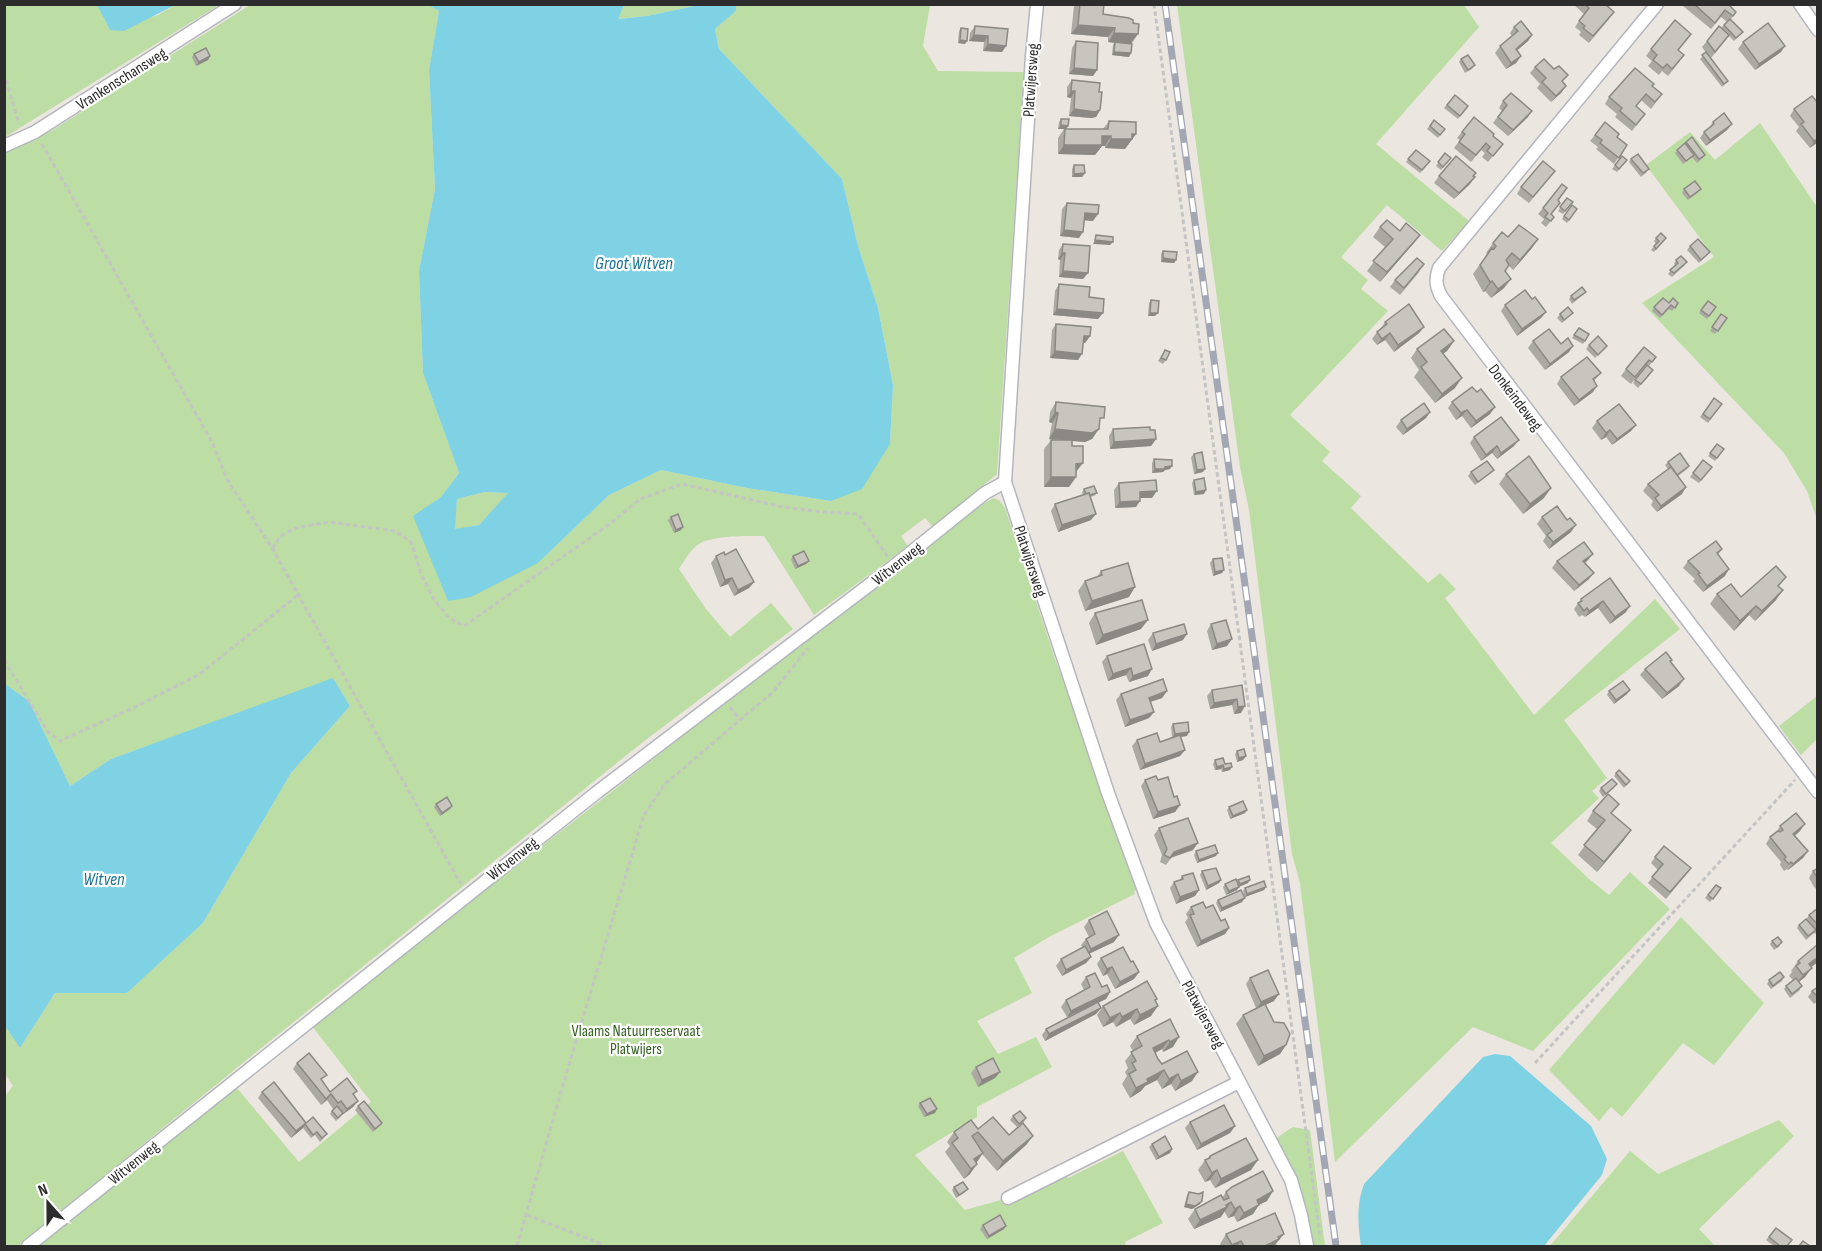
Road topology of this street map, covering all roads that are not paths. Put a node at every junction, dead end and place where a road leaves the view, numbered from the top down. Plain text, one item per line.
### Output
1 (235, 4) edge
2 (1037, 4) edge
3 (1657, 4) edge
4 (1800, 4) edge
5 (1818, 30) edge
6 (4, 146) edge
7 (1005, 482) junction
8 (1818, 792) edge
9 (1239, 1082) junction
10 (1008, 1198) dead end
11 (28, 1246) edge
12 (1307, 1246) edge

1 - 6 street, Vrankenschansweg
2 - 7 street, Platwijersweg
3 - 8 street, Donkeindeweg
4 - 5 street
7 - 9 street, Platwijersweg
7 - 11 street, Witvenweg
9 - 10 street
9 - 12 street, Platwijersweg

